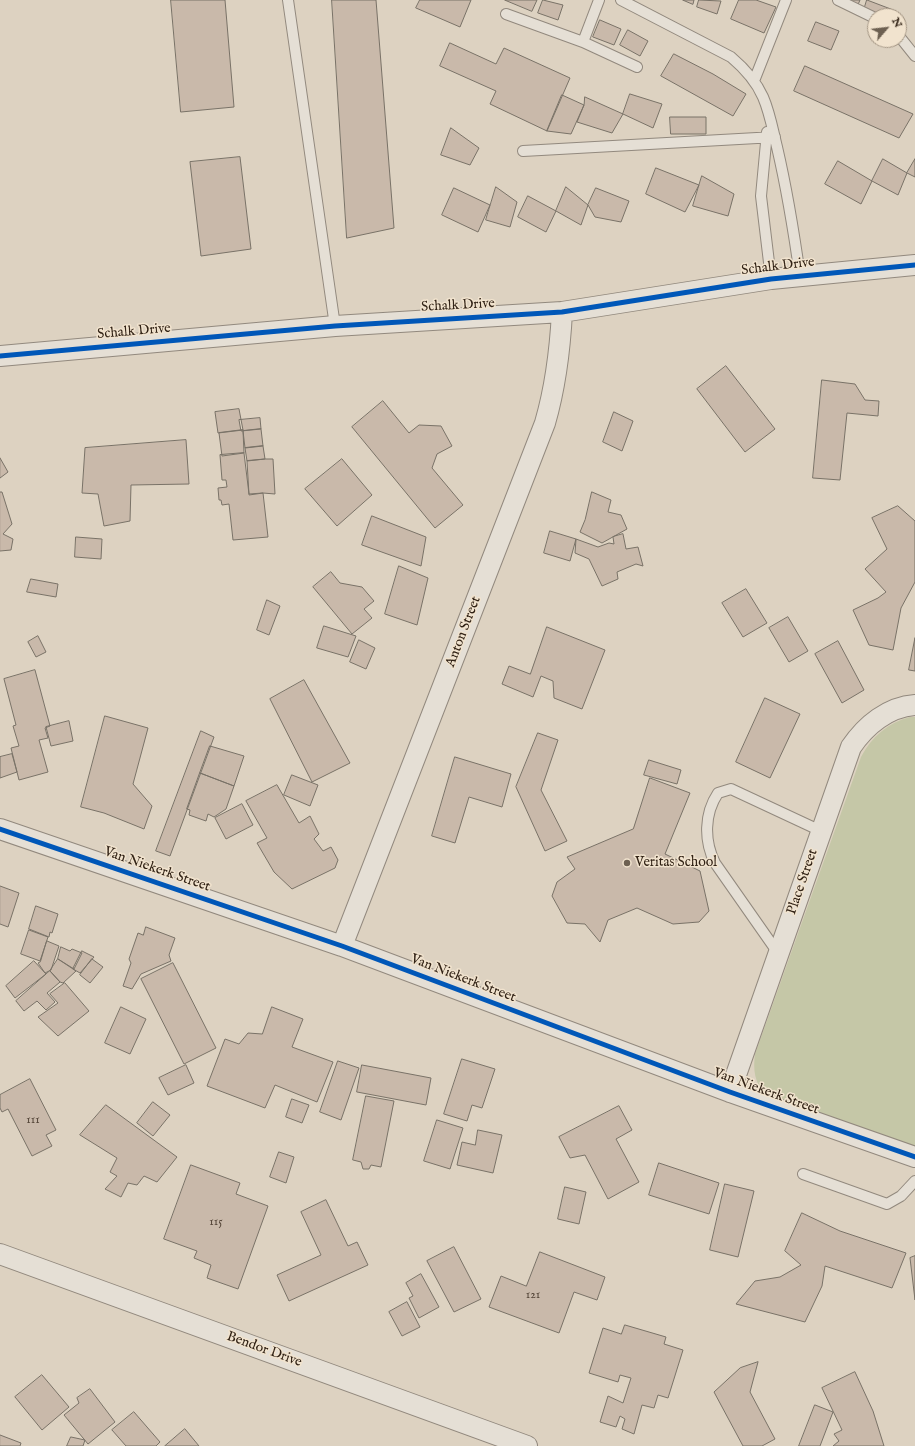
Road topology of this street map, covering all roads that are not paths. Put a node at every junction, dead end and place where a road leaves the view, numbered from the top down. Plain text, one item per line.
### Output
1 (288, 0) edge
2 (599, 0) edge
3 (622, 0) edge
4 (786, 0) edge
5 (838, 0) edge
6 (506, 14) dead end
7 (867, 14) edge
8 (583, 42) junction
9 (907, 46) edge
10 (915, 56) edge
11 (637, 67) dead end
12 (754, 81) junction
13 (770, 138) junction
14 (524, 151) dead end
15 (915, 265) edge
16 (800, 276) junction
17 (771, 279) junction
18 (562, 312) junction
19 (335, 326) junction
20 (0, 356) edge
21 (915, 705) edge
22 (0, 829) edge
23 (821, 831) junction
24 (342, 946) junction
25 (778, 953) junction
26 (730, 1092) junction
27 (915, 1157) edge
28 (803, 1174) dead end
29 (915, 1181) edge
30 (0, 1254) edge
31 (527, 1446) edge

1 - 19 lane
2 - 8 lane
3 - 12 lane
4 - 12 lane
5 - 7 lane
6 - 8 lane
8 - 11 lane
9 - 10 lane
12 - 13 lane
13 - 14 lane
13 - 16 lane
13 - 17 lane
15 - 16 street, Schalk Drive
16 - 17 street, Schalk Drive
17 - 18 street, Schalk Drive
18 - 19 street, Schalk Drive
18 - 24 street, Anton Street
19 - 20 street, Schalk Drive
21 - 23 street, Place Street
22 - 24 street, Van Niekerk Street
23 - 25 street, Place Street
23 - 25 lane
24 - 26 street, Van Niekerk Street
25 - 26 street, Place Street
26 - 27 street, Van Niekerk Street
28 - 29 lane
30 - 31 street, Bendor Drive

